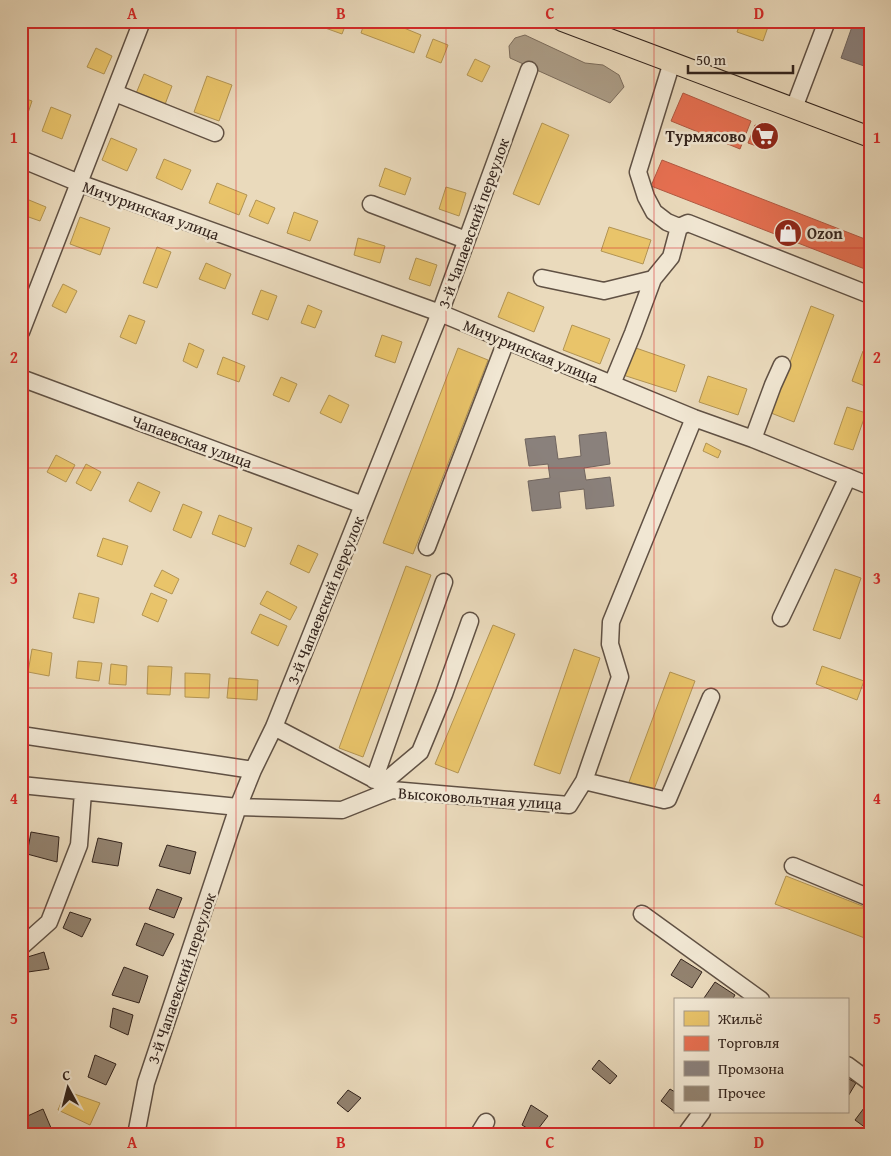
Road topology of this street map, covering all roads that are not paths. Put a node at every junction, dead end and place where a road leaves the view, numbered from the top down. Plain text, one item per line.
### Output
1 (142, 21) edge
2 (562, 21) edge
3 (827, 21) edge
4 (672, 62) junction
5 (529, 70) dead end
6 (115, 93) junction
7 (794, 108) junction
8 (215, 133) dead end
9 (870, 137) edge
10 (21, 159) edge
11 (79, 183) junction
12 (371, 204) dead end
13 (679, 227) junction
14 (466, 240) junction
15 (542, 278) dead end
16 (653, 279) junction
17 (870, 295) edge
18 (440, 313) junction
19 (21, 332) edge
20 (506, 341) junction
21 (782, 365) dead end
22 (21, 378) edge
23 (612, 384) junction
24 (694, 418) junction
25 (753, 439) junction
26 (848, 477) junction
27 (870, 486) edge
28 (363, 505) junction
29 (427, 547) dead end
30 (444, 582) dead end
31 (782, 618) dead end
32 (470, 621) dead end
33 (711, 697) dead end
34 (274, 727) junction
35 (21, 735) edge
36 (253, 770) junction
37 (584, 781) junction
38 (21, 785) edge
39 (383, 785) junction
40 (83, 792) junction
41 (238, 807) junction
42 (792, 866) dead end
43 (870, 898) edge
44 (642, 914) dead end
45 (21, 948) edge
46 (758, 998) edge
47 (848, 1066) edge
48 (870, 1082) edge
49 (701, 1114) edge
50 (688, 1131) dead end
51 (136, 1135) edge

1 - 6 street
2 - 4 main road
3 - 7 street
4 - 7 main road
4 - 13 street
5 - 14 street, 3-й Чапаевский переулок
6 - 8 street
6 - 11 street
7 - 9 main road
10 - 11 street, Мичуринская улица
11 - 18 street, Мичуринская улица
11 - 19 street
12 - 14 street
13 - 16 street
13 - 17 street
14 - 18 street, 3-й Чапаевский переулок
15 - 16 street
16 - 23 street
18 - 20 street, Мичуринская улица
18 - 28 street, 3-й Чапаевский переулок
20 - 23 street, Мичуринская улица
20 - 29 street
21 - 25 street
22 - 28 street, Чапаевская улица
23 - 24 street, Мичуринская улица
24 - 25 street, Мичуринская улица
24 - 37 street, Высоковольтная улица
25 - 26 street, Мичуринская улица
26 - 27 street, Мичуринская улица
26 - 31 street
28 - 34 street, 3-й Чапаевский переулок
30 - 39 street
32 - 39 street
33 - 37 street
34 - 36 street, 3-й Чапаевский переулок
34 - 39 street
35 - 36 street
36 - 41 street, 3-й Чапаевский переулок
37 - 39 street, Высоковольтная улица
38 - 40 street, Высоковольтная улица
39 - 41 street, Высоковольтная улица
40 - 41 street, Высоковольтная улица
40 - 45 street
41 - 51 street, 3-й Чапаевский переулок
42 - 43 street
44 - 46 street
47 - 48 street
49 - 50 street

